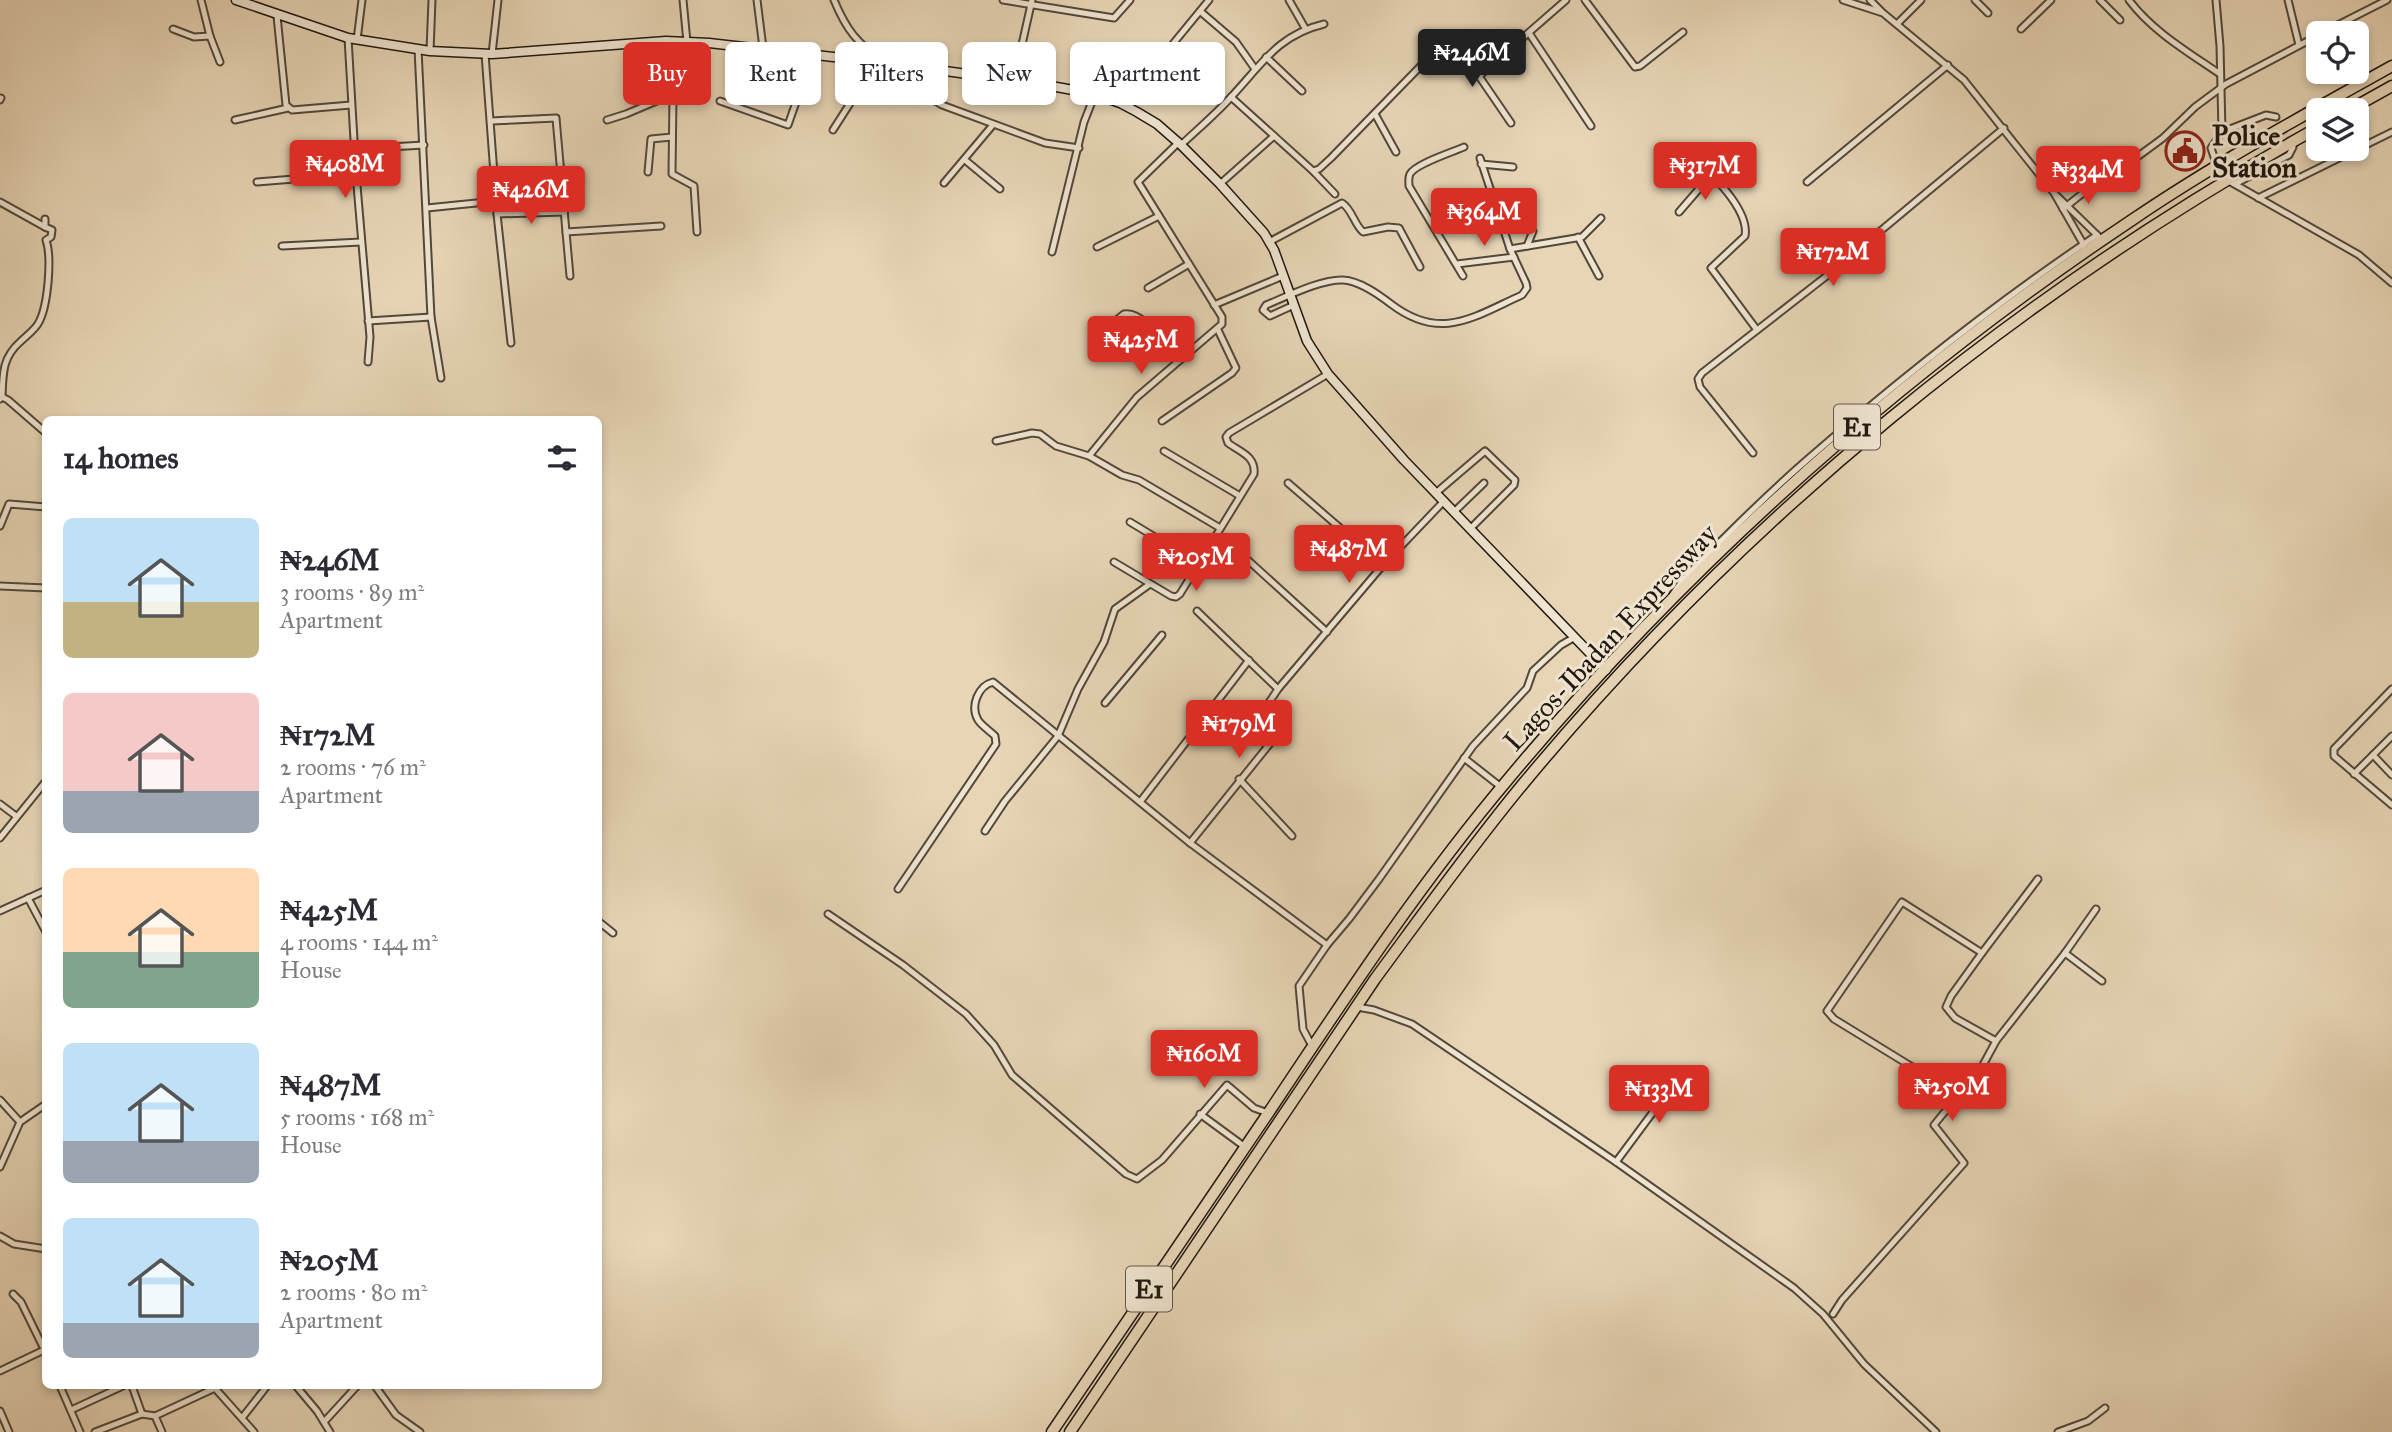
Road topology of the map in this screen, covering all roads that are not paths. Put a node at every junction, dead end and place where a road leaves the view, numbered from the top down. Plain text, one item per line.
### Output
1 (201, 0) edge
2 (236, 0) edge
3 (362, 0) edge
4 (432, 0) edge
5 (498, 0) edge
6 (683, 0) edge
7 (757, 0) edge
8 (834, 0) edge
9 (1003, 0) edge
10 (1130, 0) edge
11 (1209, 0) edge
12 (1289, 0) edge
13 (1566, 0) edge
14 (1586, 0) edge
15 (1843, 0) edge
16 (1870, 0) edge
17 (1922, 0) edge
18 (1975, 0) edge
19 (2051, 0) edge
20 (2100, 0) edge
21 (2129, 0) edge
22 (2216, 0) edge
23 (2288, 0) edge
24 (2387, 0) edge
25 (1032, 2) edge
26 (1201, 12) junction
27 (1883, 13) junction
28 (1988, 13) dead end
29 (277, 16) junction
30 (2120, 20) dead end
31 (2346, 21) edge
32 (1324, 24) dead end
33 (1897, 24) junction
34 (1305, 28) junction
35 (173, 29) dead end
36 (2021, 29) dead end
37 (1684, 32) dead end
38 (1529, 33) junction
39 (210, 36) junction
40 (348, 38) junction
41 (357, 40) junction
42 (666, 41) joint
43 (2306, 41) edge
44 (687, 42) joint
45 (762, 42) edge
46 (858, 42) edge
47 (1023, 42) edge
48 (1174, 42) edge
49 (2299, 45) junction
50 (418, 49) junction
51 (430, 51) junction
52 (489, 54) junction
53 (1266, 57) junction
54 (220, 62) dead end
55 (1948, 65) junction
56 (2392, 66) edge
57 (1255, 69) junction
58 (2220, 74) junction
59 (1479, 76) junction
60 (2392, 86) edge
61 (2220, 88) junction
62 (1302, 91) dead end
63 (1231, 97) junction
64 (2369, 99) edge
65 (720, 101) dead end
66 (725, 103) edge
67 (351, 105) junction
68 (647, 105) edge
69 (673, 105) edge
70 (731, 105) edge
71 (795, 105) edge
72 (849, 105) edge
73 (945, 105) edge
74 (1091, 105) edge
75 (1124, 105) edge
76 (288, 108) junction
77 (1375, 114) junction
78 (2276, 117) dead end
79 (235, 120) dead end
80 (607, 120) dead end
81 (491, 121) junction
82 (1511, 123) dead end
83 (992, 125) junction
84 (1591, 126) dead end
85 (2004, 128) junction
86 (833, 130) dead end
87 (2221, 132) junction
88 (2392, 132) edge
89 (2306, 135) edge
90 (1274, 136) junction
91 (673, 137) junction
92 (1180, 144) junction
93 (424, 145) junction
94 (1464, 147) dead end
95 (1079, 148) junction
96 (2294, 148) dead end
97 (355, 149) junction
98 (1396, 152) dead end
99 (1694, 156) dead end
100 (965, 160) junction
101 (2217, 166) junction
102 (1513, 167) dead end
103 (1313, 171) junction
104 (648, 173) dead end
105 (356, 174) junction
106 (1711, 174) junction
107 (257, 182) dead end
108 (1807, 182) dead end
109 (2231, 182) junction
110 (944, 183) dead end
111 (1220, 184) junction
112 (1000, 190) dead end
113 (1335, 194) dead end
114 (2258, 198) junction
115 (496, 201) junction
116 (0, 202) edge
117 (2066, 207) junction
118 (427, 208) junction
119 (564, 212) junction
120 (1679, 212) dead end
121 (497, 215) junction
122 (1159, 216) junction
123 (1601, 218) dead end
124 (45, 219) dead end
125 (661, 226) dead end
126 (45, 227) junction
127 (566, 232) junction
128 (697, 232) dead end
129 (1533, 232) dead end
130 (1578, 237) junction
131 (2100, 238) junction
132 (361, 242) junction
133 (1269, 242) junction
134 (282, 246) dead end
135 (1527, 246) junction
136 (1097, 247) dead end
137 (2085, 247) junction
138 (1510, 249) junction
139 (1052, 252) dead end
140 (1514, 257) junction
141 (1189, 264) junction
142 (1457, 264) junction
143 (1420, 267) dead end
144 (570, 276) dead end
145 (1283, 276) junction
146 (1463, 276) dead end
147 (1599, 276) dead end
148 (2392, 282) edge
149 (1149, 288) dead end
150 (1290, 296) junction
151 (1214, 305) junction
152 (1294, 306) junction
153 (431, 317) junction
154 (368, 321) junction
155 (1218, 330) junction
156 (1757, 330) junction
157 (1101, 333) dead end
158 (511, 343) dead end
159 (1178, 361) junction
160 (368, 362) dead end
161 (1328, 374) junction
162 (441, 379) dead end
163 (1, 397) edge
164 (1162, 421) dead end
165 (42, 430) edge
166 (996, 441) dead end
167 (1164, 451) dead end
168 (1753, 453) dead end
169 (1089, 456) junction
170 (1288, 483) dead end
171 (1483, 483) dead end
172 (1437, 492) junction
173 (1240, 496) junction
174 (1444, 501) junction
175 (42, 507) edge
176 (1455, 511) junction
177 (1130, 522) dead end
178 (0, 526) edge
179 (1220, 528) junction
180 (1471, 528) junction
181 (1228, 542) dead end
182 (1114, 562) dead end
183 (1198, 563) junction
184 (1383, 565) junction
185 (1150, 584) junction
186 (0, 586) edge
187 (42, 588) edge
188 (1197, 611) dead end
189 (1327, 632) junction
190 (1162, 635) dead end
191 (1574, 637) junction
192 (1249, 660) junction
193 (1604, 669) junction
194 (2392, 688) edge
195 (1278, 689) junction
196 (1105, 703) dead end
197 (1058, 736) junction
198 (2392, 736) edge
199 (2373, 755) junction
200 (1464, 758) junction
201 (2354, 774) junction
202 (2392, 775) edge
203 (1240, 779) junction
204 (42, 786) edge
205 (1501, 787) junction
206 (1140, 802) junction
207 (0, 804) edge
208 (2392, 805) edge
209 (16, 816) junction
210 (985, 831) dead end
211 (1292, 836) dead end
212 (0, 838) edge
213 (1190, 843) junction
214 (2038, 879) dead end
215 (898, 889) dead end
216 (42, 892) edge
217 (28, 898) junction
218 (2096, 909) dead end
219 (0, 911) edge
220 (828, 914) dead end
221 (42, 924) edge
222 (602, 924) edge
223 (613, 933) dead end
224 (1327, 944) junction
225 (1982, 953) junction
226 (2065, 953) junction
227 (2102, 981) dead end
228 (1357, 1007) junction
229 (1996, 1041) junction
230 (1312, 1046) junction
231 (1682, 1073) dead end
232 (1958, 1095) junction
233 (0, 1100) edge
234 (42, 1107) edge
235 (1268, 1113) junction
236 (1200, 1114) junction
237 (20, 1122) junction
238 (1245, 1147) junction
239 (1616, 1162) junction
240 (0, 1167) edge
241 (0, 1236) edge
242 (42, 1248) edge
243 (13, 1294) dead end
244 (1833, 1314) dead end
245 (42, 1346) edge
246 (42, 1353) edge
247 (0, 1371) edge
248 (61, 1389) edge
249 (116, 1389) edge
250 (133, 1389) edge
251 (210, 1389) edge
252 (216, 1389) edge
253 (265, 1389) edge
254 (298, 1389) edge
255 (354, 1389) edge
256 (377, 1389) edge
257 (2105, 1408) dead end
258 (71, 1410) junction
259 (0, 1411) edge
260 (142, 1414) junction
261 (155, 1416) junction
262 (242, 1419) junction
263 (324, 1422) junction
264 (9, 1432) edge
265 (80, 1432) edge
266 (95, 1432) edge
267 (162, 1432) edge
268 (254, 1432) edge
269 (330, 1432) edge
270 (420, 1432) edge
271 (1052, 1432) edge
272 (1070, 1432) edge
273 (1936, 1432) edge
274 (2058, 1432) edge

1 - 39 street
2 - 29 street
3 - 41 street
4 - 51 street
5 - 52 street
6 - 44 street
7 - 45 street
8 - 46 street
9 - 25 street
10 - 25 street
11 - 26 street
12 - 34 street
13 - 38 street
14 - 37 street
15 - 27 street
16 - 27 street
17 - 33 street
18 - 28 street
19 - 36 street
20 - 30 street
21 - 58 street
22 - 58 street
23 - 49 street
24 - 31 street
25 - 47 street
26 - 48 street
26 - 57 street
27 - 33 street
29 - 40 street
29 - 76 street
32 - 34 street
33 - 55 street
34 - 53 street
35 - 39 street
38 - 59 street
38 - 84 street
39 - 54 street
40 - 41 street
40 - 67 street
41 - 50 street
42 - 44 street
42 - 52 street
43 - 49 street
49 - 61 street
50 - 51 street
50 - 93 street
51 - 52 street
52 - 81 street
53 - 57 street
53 - 62 street
55 - 85 street
55 - 108 street
56 - 101 highway, Lagos-Ibadan Expressway / E1
57 - 63 street
58 - 61 street
59 - 77 street
59 - 82 street
60 - 64 highway
61 - 87 street
61 - 117 street
63 - 90 street
63 - 92 street
65 - 66 street
67 - 76 street
67 - 97 street
68 - 80 street
69 - 91 street
70 - 71 street
72 - 86 street
73 - 83 street
74 - 95 street
75 - 92 street
76 - 79 street
77 - 98 street
77 - 103 street
78 - 87 street
81 - 115 street
81 - 119 street
83 - 95 street
83 - 100 street
85 - 117 street
85 - 156 street
87 - 101 street
88 - 114 street
89 - 109 highway, Lagos-Ibadan Expressway / E1
90 - 103 street
90 - 111 street
91 - 104 street
91 - 128 street
92 - 111 street
92 - 122 street
93 - 97 street
93 - 118 street
94 - 142 street
95 - 139 street
96 - 109 street
97 - 105 street
99 - 106 street
100 - 110 street
100 - 112 street
101 - 131 highway, Lagos-Ibadan Expressway / E1
102 - 138 street
103 - 113 street
105 - 107 street
105 - 132 street
106 - 120 street
106 - 156 street
109 - 114 street
109 - 228 highway, Lagos-Ibadan Expressway / E1
111 - 133 street
114 - 148 street
115 - 118 street
115 - 121 street
116 - 126 street
117 - 131 street
117 - 137 street
118 - 153 street
119 - 121 street
119 - 127 street
121 - 158 street
122 - 136 street
122 - 141 street
123 - 130 street
124 - 126 street
125 - 127 street
126 - 163 street
127 - 144 street
129 - 135 street
130 - 135 street
130 - 147 street
131 - 137 highway, Lagos-Ibadan Expressway / E1
132 - 134 street
132 - 154 street
133 - 143 street
133 - 145 street
135 - 138 street
137 - 193 highway, Lagos-Ibadan Expressway / E1
138 - 140 street
140 - 142 street
140 - 150 street
141 - 149 street
141 - 151 street
142 - 146 street
145 - 150 street
145 - 151 street
150 - 152 street
150 - 152 street
151 - 155 street
152 - 161 street
153 - 154 street
153 - 162 street
154 - 160 street
155 - 159 street
155 - 164 street
156 - 168 street
157 - 159 street
159 - 169 street
161 - 172 street
161 - 173 street
163 - 165 street
166 - 169 street
167 - 173 street
169 - 179 street
170 - 184 street
171 - 176 street
172 - 174 street
172 - 180 street
173 - 179 street
174 - 176 street
174 - 184 street
175 - 178 street
176 - 180 street
177 - 183 street
179 - 183 street
180 - 191 street
181 - 189 street
182 - 185 street
183 - 185 street
184 - 189 street
185 - 197 street
186 - 187 street
188 - 192 street
189 - 195 street
190 - 196 street
191 - 193 street
191 - 200 street
192 - 195 street
192 - 206 street
193 - 205 highway, Lagos-Ibadan Expressway / E1
194 - 201 street
195 - 203 street
197 - 206 street
197 - 210 street
197 - 215 street
198 - 199 street
199 - 201 street
199 - 202 street
200 - 205 street
200 - 224 street
201 - 208 street
203 - 211 street
203 - 213 street
204 - 209 street
205 - 230 highway, Lagos-Ibadan Expressway / E1
206 - 213 street
207 - 209 street
209 - 212 street
213 - 224 street
214 - 225 street
216 - 217 street
217 - 219 street
217 - 221 street
218 - 226 street
220 - 236 street
222 - 223 street
224 - 230 street
225 - 229 street
225 - 232 street
226 - 227 street
226 - 229 street
228 - 239 street
228 - 272 highway, Lagos-Ibadan Expressway / E1
229 - 232 street
230 - 235 highway, Lagos-Ibadan Expressway / E1
231 - 239 street
232 - 244 street
233 - 237 street
234 - 237 street
235 - 236 street
235 - 238 highway, Lagos-Ibadan Expressway / E1
236 - 238 street
237 - 240 street
238 - 271 highway, Lagos-Ibadan Expressway / E1
239 - 273 street
241 - 242 street
243 - 245 street
246 - 247 street
248 - 258 street
249 - 258 street
250 - 260 street
251 - 261 street
252 - 262 street
253 - 262 street
254 - 263 street
255 - 263 street
256 - 270 street
257 - 274 street
258 - 265 street
259 - 264 street
260 - 261 street
260 - 266 street
261 - 267 street
262 - 268 street
263 - 269 street

